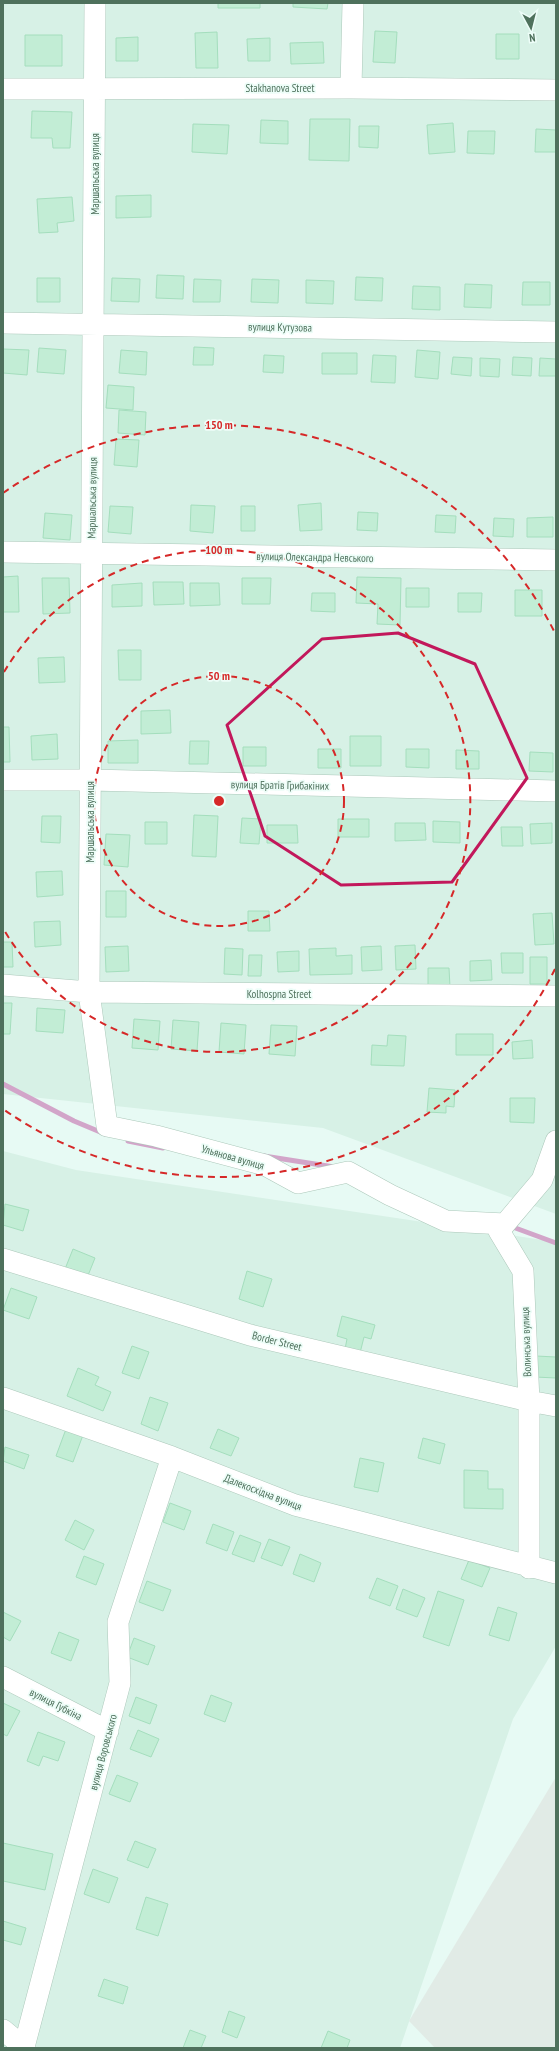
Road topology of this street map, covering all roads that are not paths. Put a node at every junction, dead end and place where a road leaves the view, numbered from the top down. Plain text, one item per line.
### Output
1 (95, 3) edge
2 (353, 3) edge
3 (351, 88) junction
4 (96, 89) junction
5 (3, 90) edge
6 (556, 90) edge
7 (3, 323) edge
8 (94, 324) junction
9 (556, 332) edge
10 (3, 552) edge
11 (92, 554) junction
12 (556, 560) edge
13 (3, 780) edge
14 (91, 780) junction
15 (556, 791) edge
16 (3, 986) edge
17 (89, 992) junction
18 (556, 996) edge
19 (556, 1141) edge
20 (505, 1224) junction
21 (3, 1259) edge
22 (3, 1398) edge
23 (529, 1401) junction
24 (556, 1406) edge
25 (172, 1457) junction
26 (529, 1568) junction
27 (556, 1573) edge
28 (3, 1677) edge
29 (108, 1731) junction
30 (3, 2030) edge
31 (24, 2048) edge

1 - 4 street, Маршальська вулиця
2 - 3 street
3 - 4 street, Stakhanova Street
3 - 6 street, Stakhanova Street
4 - 5 street, Stakhanova Street
4 - 8 street, Маршальська вулиця
7 - 8 street, вулиця Кутузова
8 - 9 street, вулиця Кутузова
8 - 11 street, Маршальська вулиця
10 - 11 street, вулиця Олександра Невського
11 - 12 street, вулиця Олександра Невського
11 - 14 street, Маршальська вулиця
13 - 14 street, вулиця Братів Грибакіних
14 - 15 street, вулиця Братів Грибакіних
14 - 17 street, Маршальська вулиця
16 - 17 street, Kolhospna Street
17 - 18 street, Kolhospna Street
17 - 20 street, Ульянова вулиця
19 - 20 street
20 - 23 street, Волинська вулиця
21 - 23 street, Border Street
22 - 25 street, Далекосхідна вулиця
23 - 24 street, Border Street
23 - 26 street, Волинська вулиця
25 - 26 street, Далекосхідна вулиця
25 - 29 street, вулиця Воровського
26 - 27 street, Далекосхідна вулиця
28 - 29 street, вулиця Губкіна
29 - 31 street, вулиця Воровського
30 - 31 street

